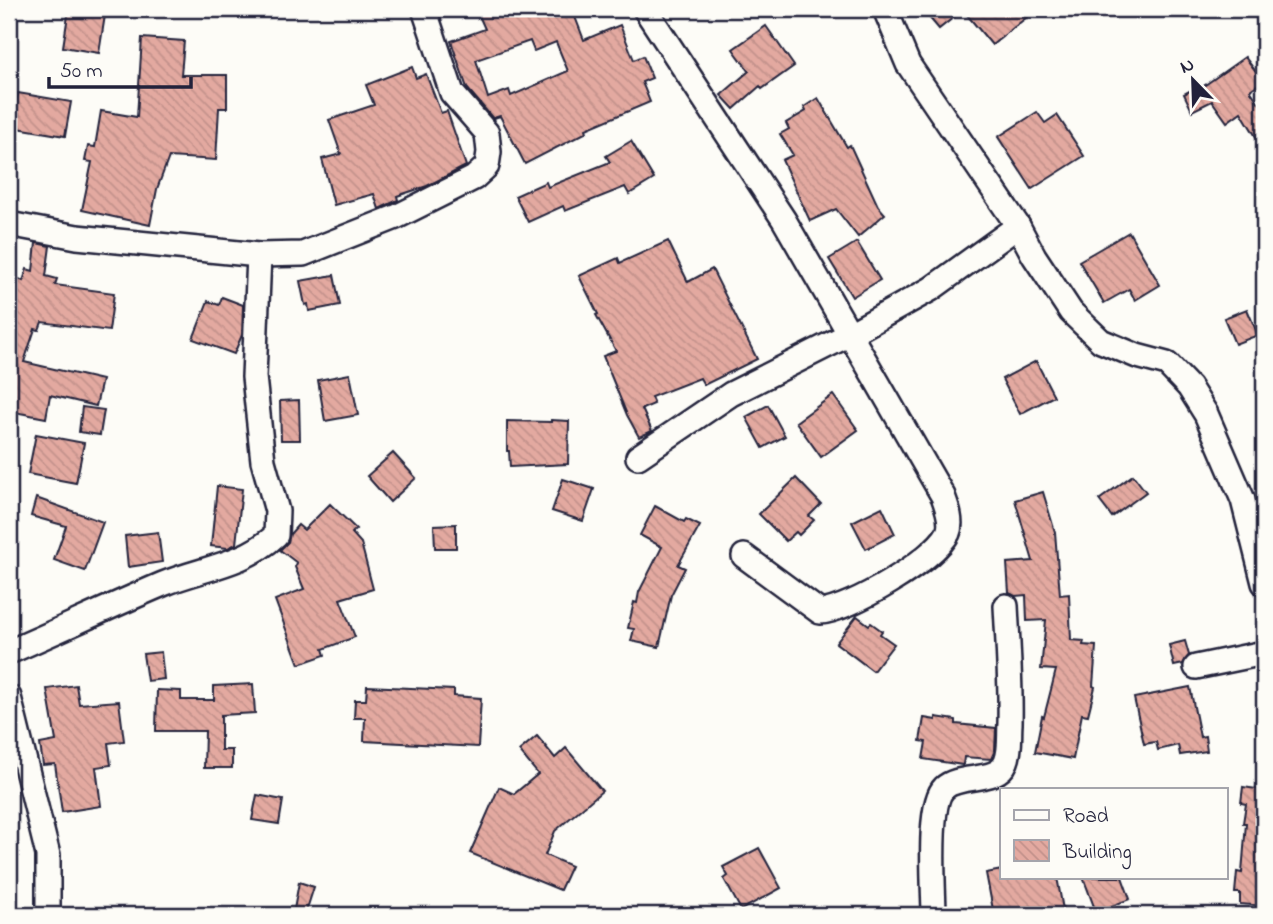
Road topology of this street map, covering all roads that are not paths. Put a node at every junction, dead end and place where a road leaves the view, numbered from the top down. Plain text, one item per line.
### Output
1 (424, 9) edge
2 (645, 9) edge
3 (885, 9) edge
4 (9, 223) edge
5 (1018, 226) junction
6 (259, 255) junction
7 (850, 334) junction
8 (638, 457) dead end
9 (1258, 533) edge
10 (744, 556) dead end
11 (1264, 583) edge
12 (1006, 606) dead end
13 (9, 652) edge
14 (1264, 653) edge
15 (1196, 667) dead end
16 (9, 697) edge
17 (48, 915) edge
18 (934, 915) edge

1 - 6 street
2 - 7 street
3 - 5 street
4 - 6 street
5 - 7 street
5 - 9 street
6 - 13 street
7 - 8 street
7 - 10 street
9 - 11 street
12 - 18 street
14 - 15 street
16 - 17 street

